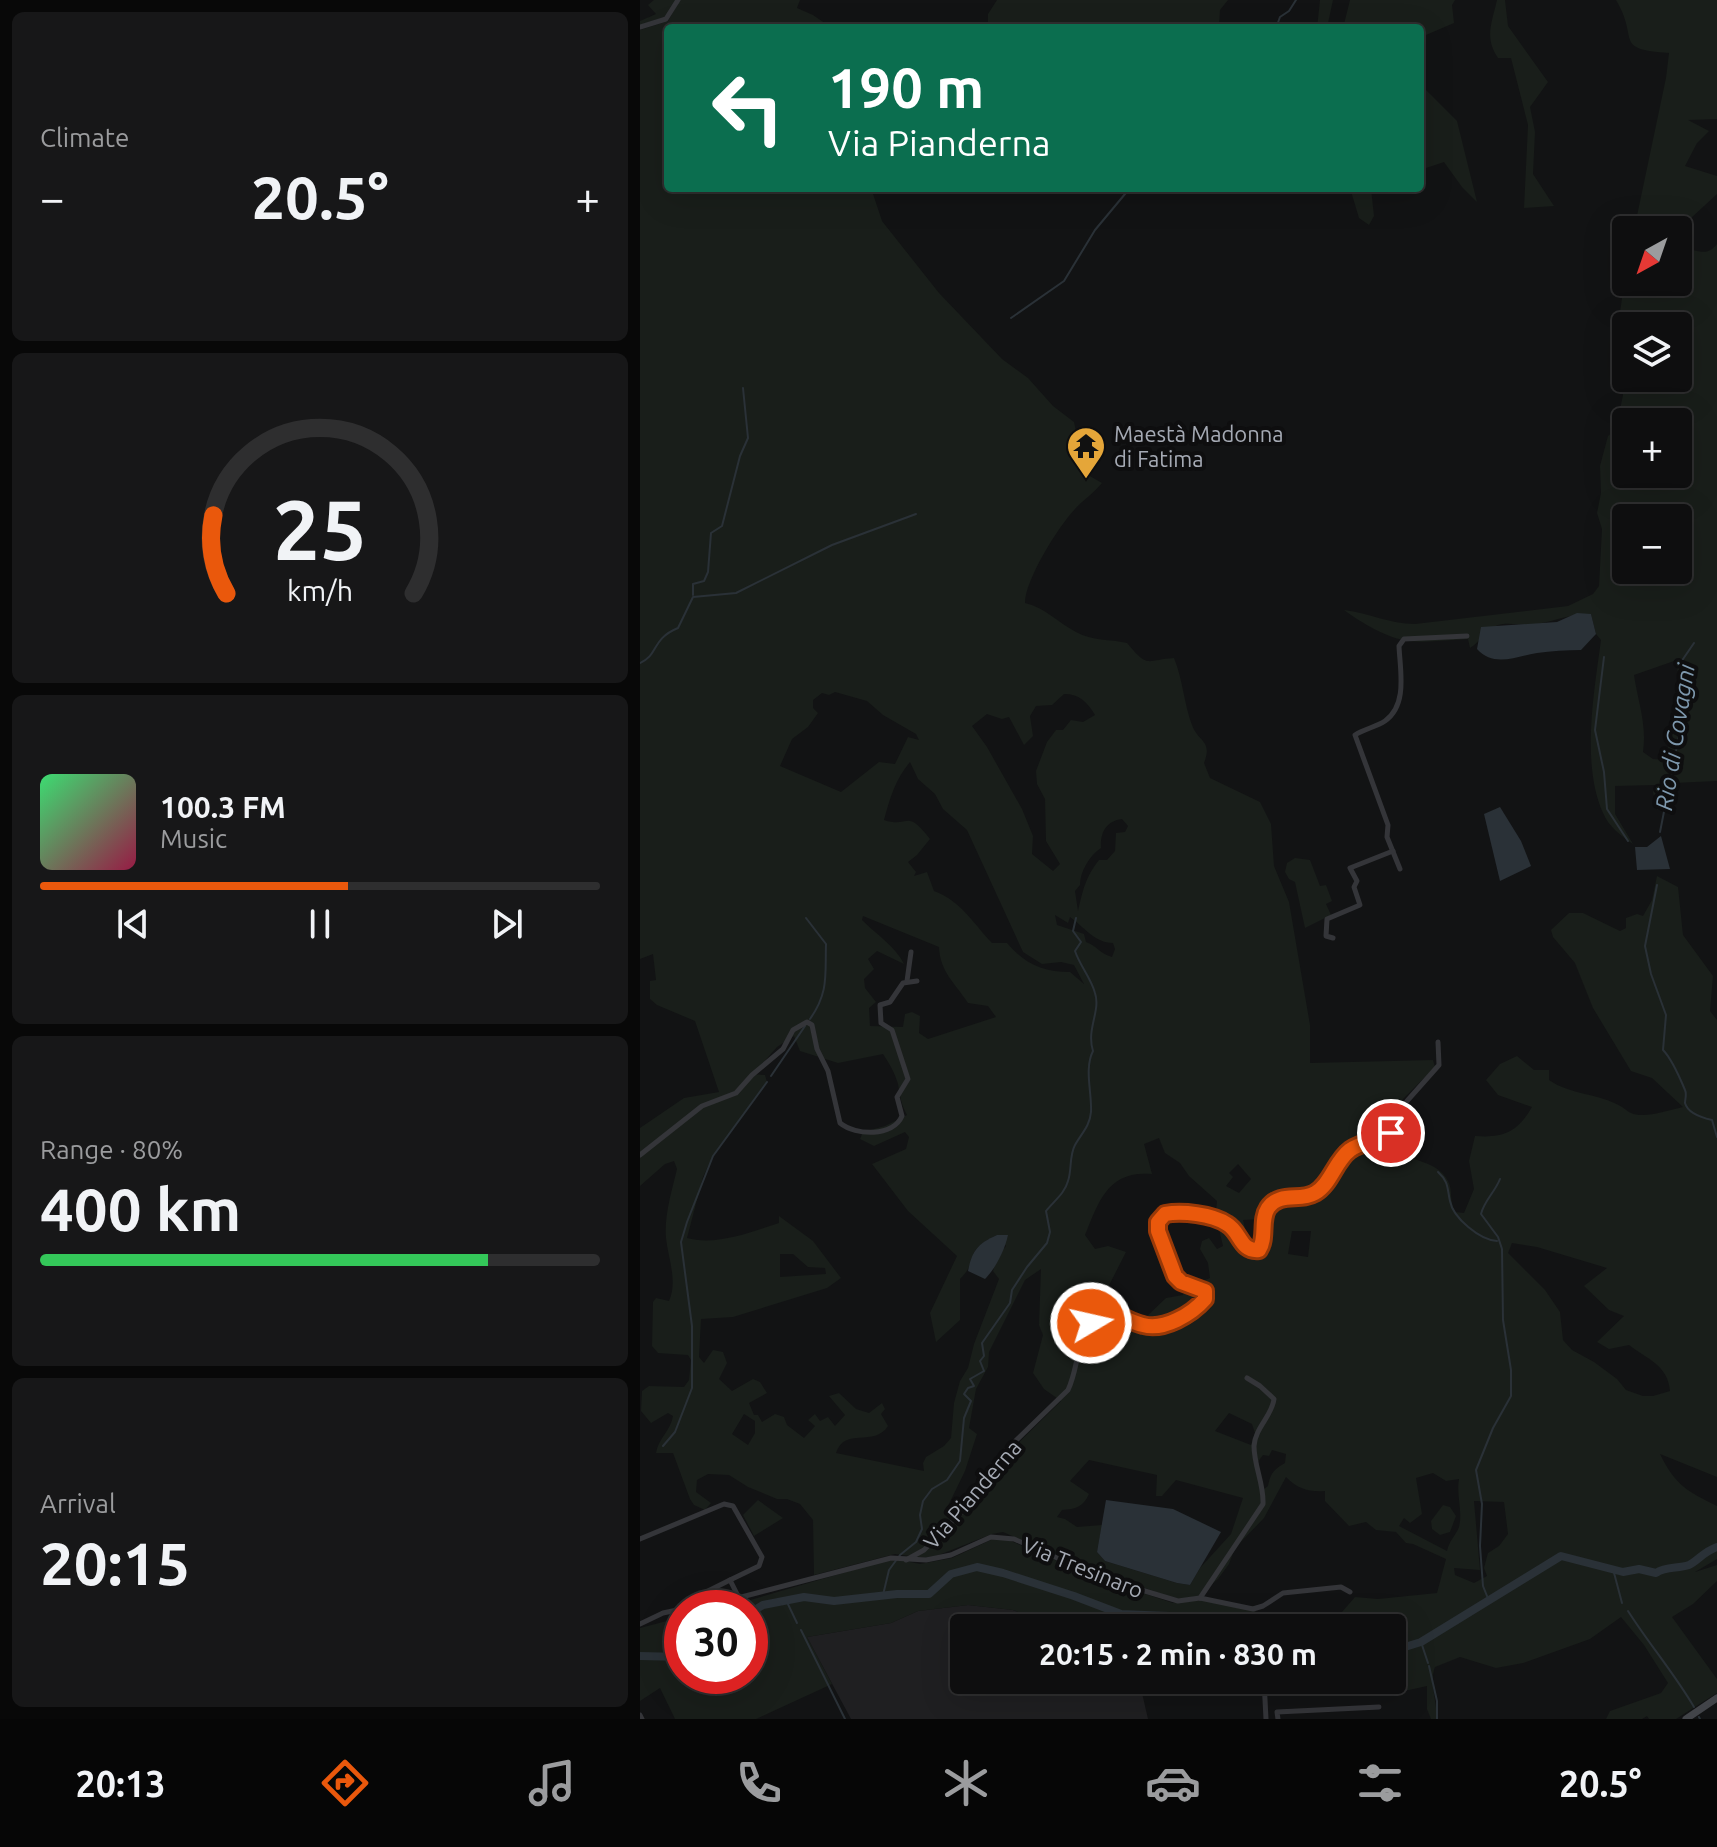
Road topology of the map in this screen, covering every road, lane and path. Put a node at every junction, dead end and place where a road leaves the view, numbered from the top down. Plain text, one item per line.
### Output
1 (678, 0) edge
2 (640, 27) edge
3 (1467, 636) dead end
4 (1393, 851) junction
5 (1400, 869) dead end
6 (1333, 938) dead end
7 (911, 952) dead end
8 (907, 981) junction
9 (917, 981) dead end
10 (1438, 1042) dead end
11 (640, 1155) edge
12 (1247, 1378) dead end
13 (640, 1539) edge
14 (900, 1558) junction
15 (730, 1580) junction
16 (710, 1590) edge
17 (735, 1590) edge
18 (768, 1591) edge
19 (1350, 1592) dead end
20 (1200, 1598) junction
21 (664, 1613) edge
22 (640, 1624) edge
23 (1265, 1694) edge
24 (1717, 1698) edge
25 (1379, 1707) dead end
26 (1266, 1719) edge
27 (1278, 1719) edge
28 (1686, 1719) edge

1 - 2 street
3 - 4 street
4 - 5 street
4 - 6 street
7 - 8 street
8 - 9 street
8 - 11 street
10 - 14 street, Via Pianderna
12 - 20 street
13 - 15 street
14 - 18 street, Via Tresinaro
14 - 20 street, Via Tresinaro
15 - 16 street
15 - 17 street
19 - 20 street, Via Tresinaro
21 - 22 street
23 - 26 street
24 - 28 main road
25 - 27 street

